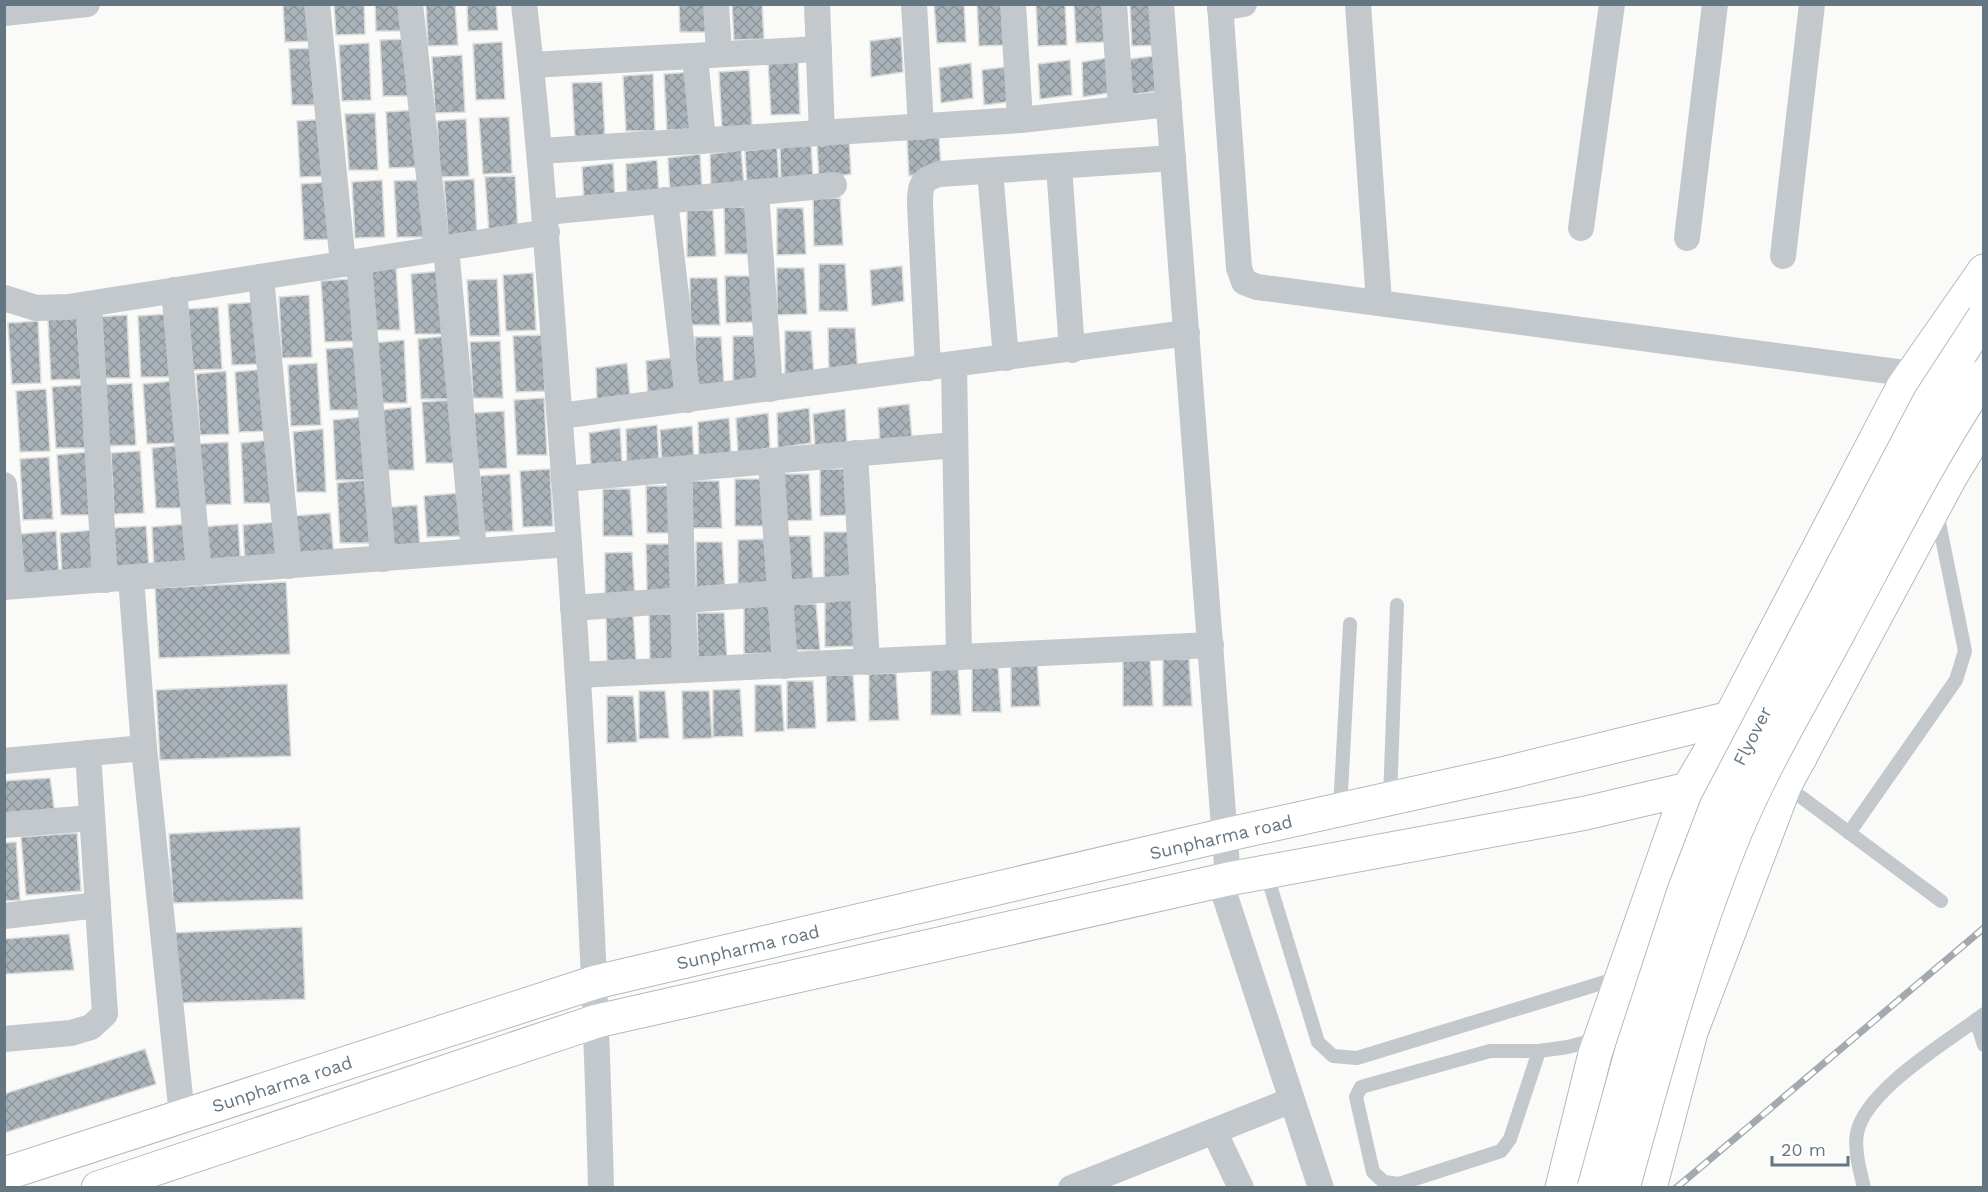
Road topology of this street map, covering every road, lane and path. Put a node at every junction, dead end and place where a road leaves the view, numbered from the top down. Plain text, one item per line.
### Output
1 (87, 4) edge
2 (317, 4) edge
3 (410, 4) edge
4 (524, 4) edge
5 (716, 4) edge
6 (818, 4) edge
7 (914, 4) edge
8 (1013, 4) edge
9 (1114, 4) edge
10 (1161, 4) edge
11 (1358, 4) edge
12 (1612, 4) edge
13 (1715, 4) edge
14 (1812, 4) edge
15 (1228, 6) edge
16 (4, 13) edge
17 (819, 49) junction
18 (707, 55) junction
19 (531, 65) junction
20 (1169, 104) junction
21 (1121, 109) junction
22 (1020, 120) junction
23 (921, 127) junction
24 (822, 134) junction
25 (703, 141) junction
26 (541, 151) junction
27 (1173, 158) junction
28 (1059, 166) junction
29 (990, 171) junction
30 (834, 185) dead end
31 (756, 192) junction
32 (665, 200) junction
33 (546, 222) junction
34 (1581, 228) dead end
35 (1687, 238) dead end
36 (442, 249) junction
37 (1783, 256) dead end
38 (351, 263) junction
39 (1983, 271) edge
40 (261, 277) junction
41 (174, 290) junction
42 (4, 298) edge
43 (1379, 302) junction
44 (88, 304) junction
45 (1983, 316) edge
46 (1186, 333) junction
47 (1072, 350) junction
48 (1006, 358) junction
49 (954, 365) junction
50 (928, 368) junction
51 (1912, 374) junction
52 (1983, 376) edge
53 (770, 389) junction
54 (688, 400) junction
55 (560, 416) junction
56 (1983, 422) edge
57 (955, 445) junction
58 (855, 453) junction
59 (771, 461) junction
60 (679, 469) junction
61 (564, 479) junction
62 (4, 485) edge
63 (1935, 505) junction
64 (569, 544) junction
65 (474, 551) junction
66 (383, 559) junction
67 (289, 566) junction
68 (199, 573) junction
69 (131, 578) junction
70 (105, 580) junction
71 (9, 587) edge
72 (863, 587) junction
73 (780, 593) junction
74 (683, 600) junction
75 (1397, 605) dead end
76 (573, 608) junction
77 (1350, 624) dead end
78 (1211, 645) junction
79 (959, 657) junction
80 (867, 662) junction
81 (784, 666) junction
82 (685, 670) junction
83 (578, 675) junction
84 (1730, 718) junction
85 (144, 748) junction
86 (88, 753) junction
87 (4, 761) edge
88 (1793, 771) junction
89 (1689, 789) junction
90 (1390, 799) junction
91 (1340, 810) junction
92 (92, 818) junction
93 (4, 825) edge
94 (1849, 833) junction
95 (1225, 835) junction
96 (1266, 872) junction
97 (1224, 880) junction
98 (1941, 901) dead end
99 (98, 905) junction
100 (4, 916) edge
101 (1621, 977) junction
102 (596, 982) junction
103 (1980, 1017) edge
104 (597, 1022) junction
105 (4, 1039) edge
106 (1600, 1039) junction
107 (1983, 1045) edge
108 (1539, 1051) junction
109 (1292, 1100) junction
110 (182, 1116) junction
111 (1214, 1131) junction
112 (4, 1174) edge
113 (98, 1188) edge
114 (601, 1188) edge
115 (1071, 1188) edge
116 (1241, 1188) edge
117 (1321, 1188) edge
118 (1562, 1188) edge
119 (1594, 1188) edge
120 (1623, 1188) edge
121 (1650, 1188) edge
122 (1864, 1188) edge

1 - 16 street
2 - 38 street
3 - 36 street
4 - 19 street
5 - 18 street
6 - 17 street
7 - 23 street
8 - 22 street
9 - 21 street
10 - 20 street
11 - 43 street
12 - 34 street
13 - 35 street
14 - 37 street
15 - 43 street
17 - 18 street
17 - 24 street
18 - 19 street
18 - 25 street
19 - 26 street
20 - 21 street
20 - 27 street
21 - 22 street
22 - 23 street
23 - 24 street
24 - 25 street
25 - 26 street
26 - 33 street
27 - 28 street
27 - 46 street
28 - 29 street
28 - 47 street
29 - 48 street
29 - 50 street
30 - 31 street
31 - 32 street
31 - 53 street
32 - 33 street
32 - 54 street
33 - 36 street
33 - 55 street
36 - 38 street
36 - 65 street
38 - 40 street
38 - 66 street
39 - 51 street
40 - 41 street
40 - 67 street
41 - 44 street
41 - 68 street
42 - 44 street
43 - 51 street
44 - 70 street
45 - 119 street, Flyover, bridge
46 - 47 street
46 - 78 street
47 - 48 street
48 - 49 street
49 - 50 street
49 - 57 street
50 - 53 street
51 - 84 street
52 - 120 street, Flyover, bridge
53 - 54 street
54 - 55 street
55 - 61 street
56 - 63 street
57 - 58 street
57 - 79 street
58 - 59 street
58 - 72 street
59 - 60 street
59 - 73 street
60 - 61 street
60 - 74 street
61 - 64 street
62 - 71 street
63 - 88 street
63 - 94 lane
64 - 65 street
64 - 76 street
65 - 66 street
66 - 67 street
67 - 68 street
68 - 69 street
69 - 70 street
69 - 85 street
70 - 71 street
72 - 73 street
72 - 80 street
73 - 74 street
73 - 81 street
74 - 76 street
74 - 82 street
75 - 90 lane
76 - 83 street
77 - 91 lane
78 - 79 street
78 - 95 street
79 - 80 street
80 - 81 street
81 - 82 street
82 - 83 street
83 - 102 street
84 - 89 street
84 - 90 street, Sunpharma road
85 - 86 street
85 - 110 street
86 - 87 street
86 - 92 street
88 - 89 street
88 - 94 lane
88 - 121 street
89 - 96 street
89 - 101 street
90 - 91 street, Sunpharma road
91 - 95 street, Sunpharma road
92 - 93 street
92 - 99 street
94 - 98 lane
95 - 97 street
95 - 102 street, Sunpharma road
96 - 97 street
96 - 101 lane
97 - 104 street
97 - 109 street
99 - 100 street
99 - 105 street
101 - 106 street
102 - 104 street
102 - 110 street, Sunpharma road
103 - 107 lane
103 - 122 lane
104 - 113 street
104 - 114 street
106 - 108 lane
106 - 118 street
108 - 108 lane
109 - 111 street
109 - 117 street
110 - 112 street, Sunpharma road
111 - 115 street
111 - 116 street

